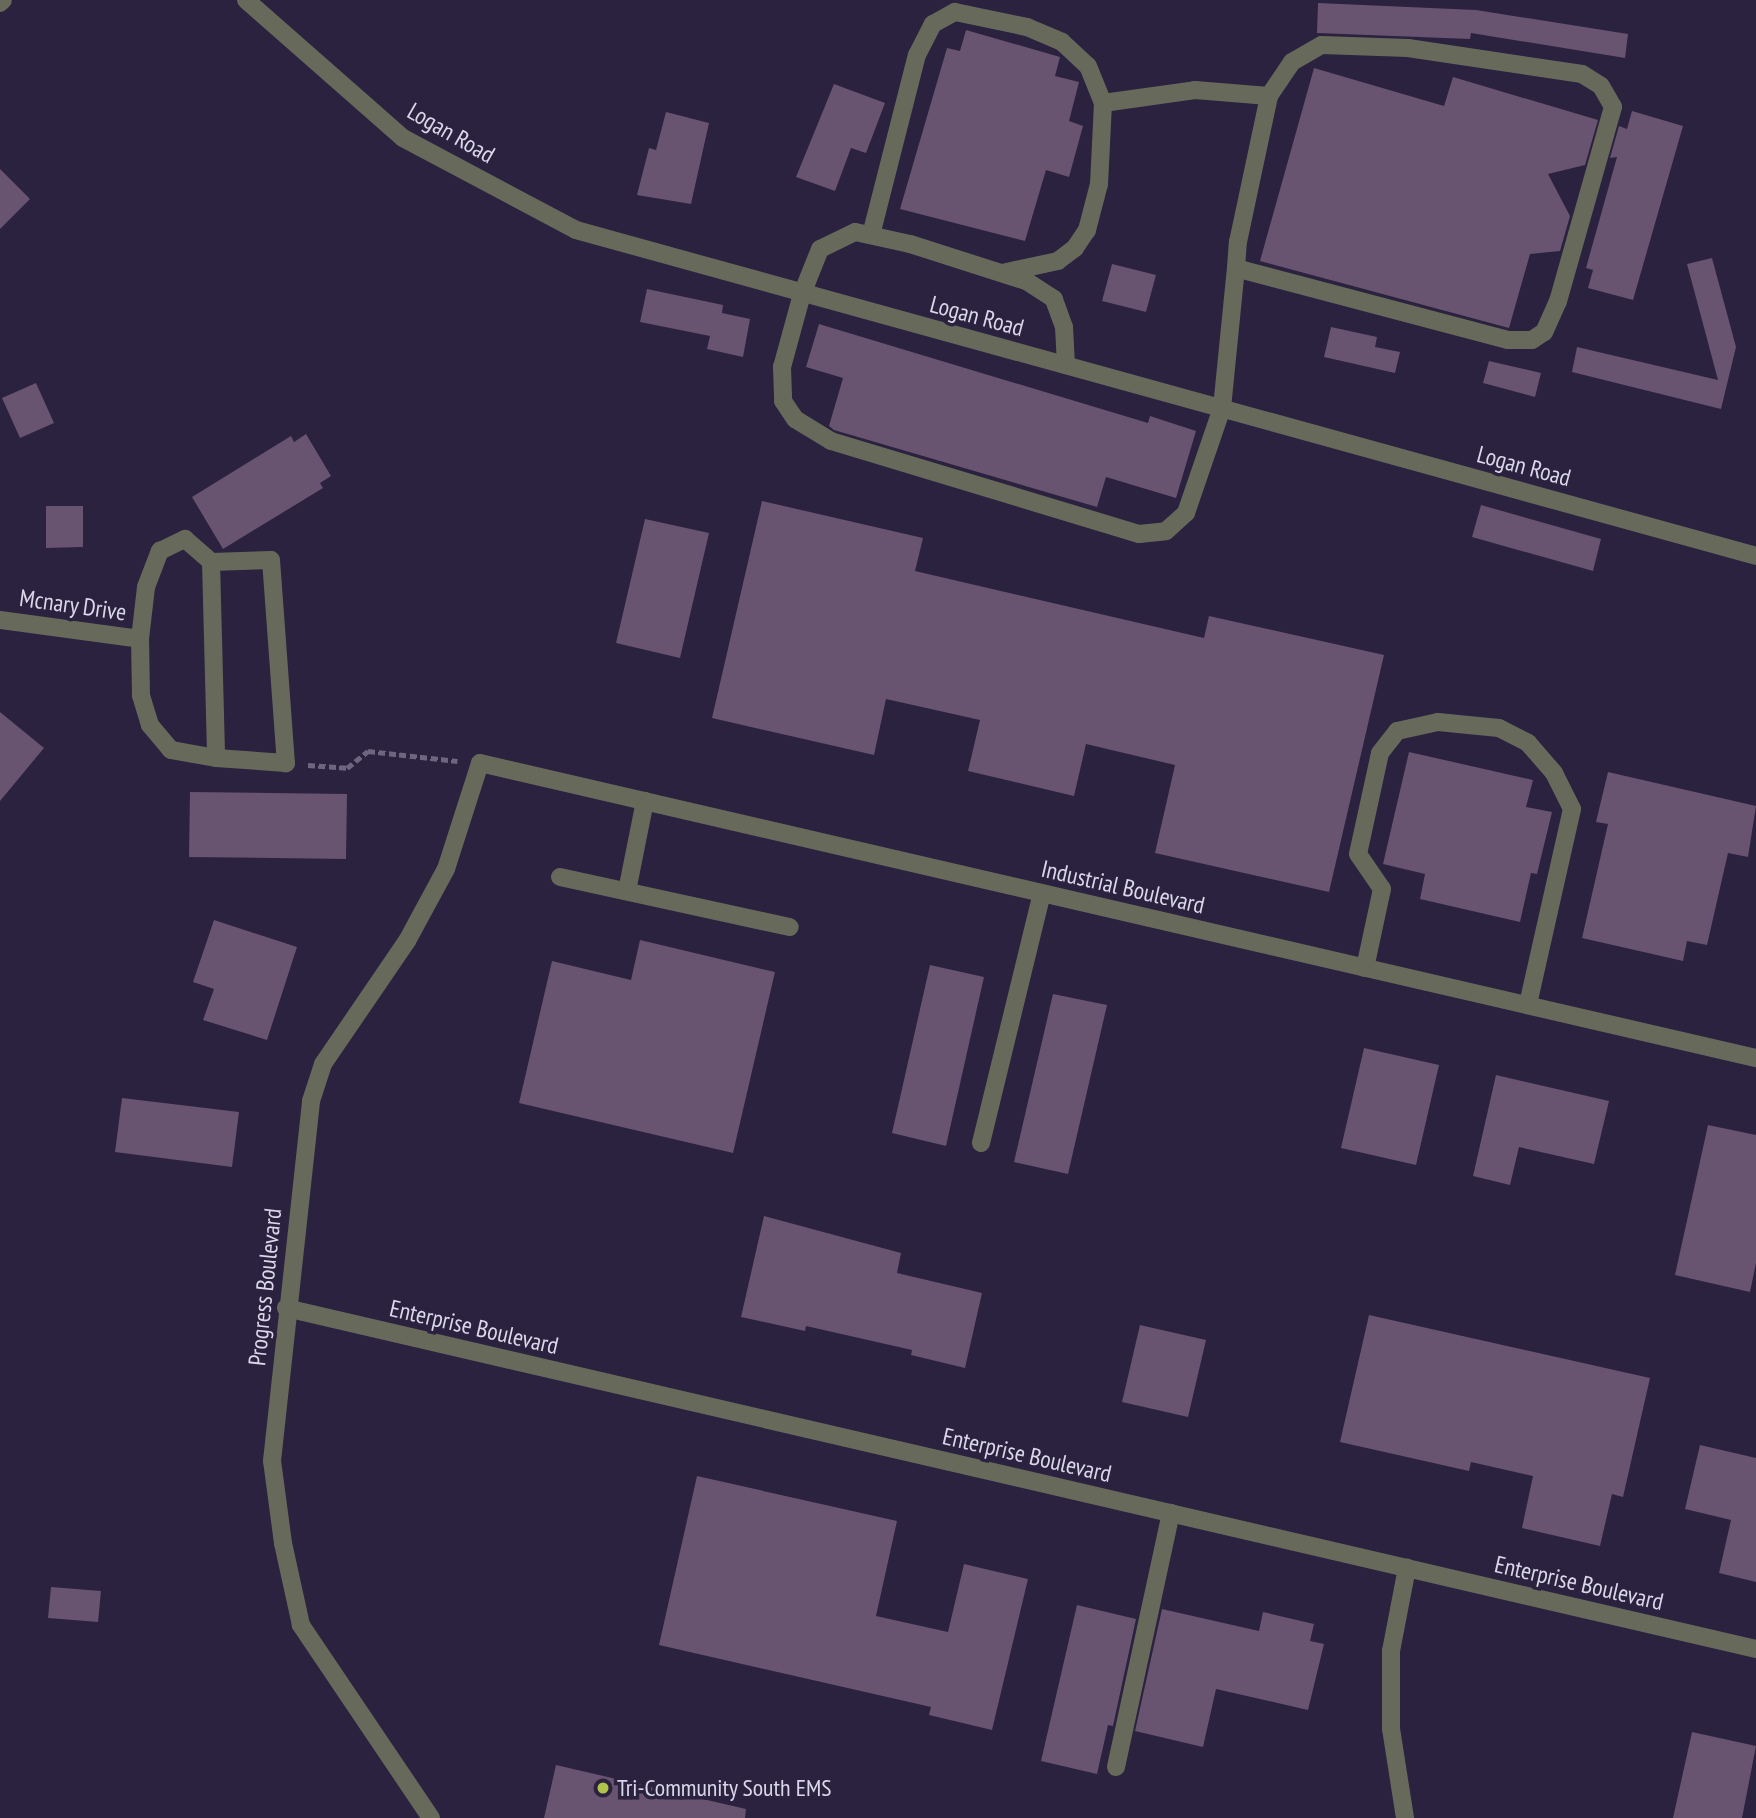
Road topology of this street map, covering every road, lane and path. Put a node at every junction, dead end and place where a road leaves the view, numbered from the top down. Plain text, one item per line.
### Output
1 (246, 0) edge
2 (1269, 96) junction
3 (1103, 103) junction
4 (872, 235) junction
5 (1236, 268) junction
6 (1001, 273) junction
7 (802, 294) junction
8 (1066, 365) junction
9 (1222, 408) junction
10 (1756, 556) edge
11 (211, 562) junction
12 (0, 620) edge
13 (140, 639) junction
14 (216, 758) junction
15 (286, 763) junction
16 (480, 764) junction
17 (645, 801) junction
18 (560, 877) dead end
19 (627, 891) junction
20 (1042, 893) junction
21 (790, 927) dead end
22 (1365, 968) junction
23 (1528, 1005) junction
24 (1756, 1058) edge
25 (981, 1143) dead end
26 (286, 1308) junction
27 (1171, 1513) junction
28 (1407, 1568) junction
29 (1756, 1649) edge
30 (1116, 1767) dead end
31 (431, 1818) edge
32 (1405, 1818) edge

1 - 7 street, Logan Road
2 - 3 street
2 - 5 street
2 - 5 street
3 - 4 street
3 - 6 street
4 - 6 street
4 - 7 street
5 - 9 street
6 - 8 street
7 - 8 street, Logan Road
7 - 9 street
8 - 9 street, Logan Road
9 - 10 street, Logan Road
11 - 13 street
11 - 14 street
11 - 15 street
12 - 13 street, Mcnary Drive
13 - 14 street
14 - 15 street
15 - 16 path
16 - 17 street, Industrial Boulevard
16 - 26 street, Progress Boulevard
17 - 19 street
17 - 20 street, Industrial Boulevard
18 - 19 street
19 - 21 street
20 - 22 street, Industrial Boulevard
20 - 25 street
22 - 23 street, Industrial Boulevard
22 - 23 street
23 - 24 street, Industrial Boulevard
26 - 27 street, Enterprise Boulevard
26 - 31 street, Progress Boulevard
27 - 28 street, Enterprise Boulevard
27 - 30 street
28 - 29 street, Enterprise Boulevard
28 - 32 street

